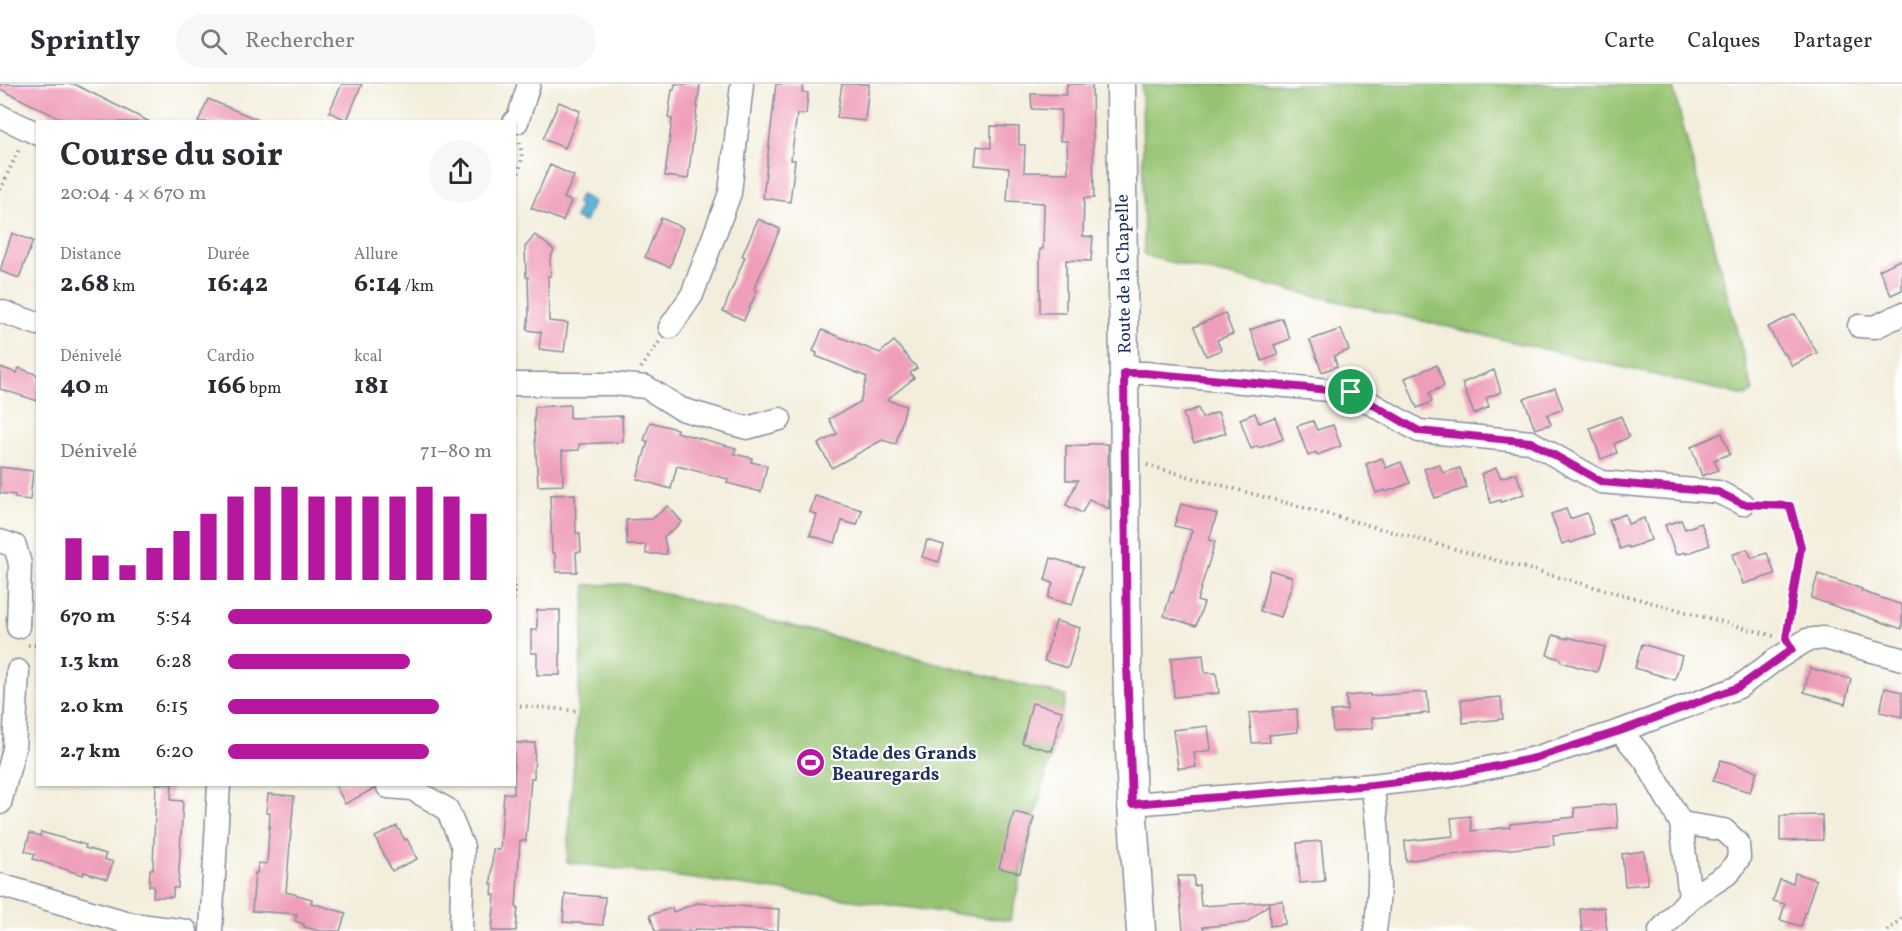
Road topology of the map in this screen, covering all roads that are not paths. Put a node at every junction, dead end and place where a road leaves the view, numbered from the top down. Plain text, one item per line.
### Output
1 (529, 84) edge
2 (742, 84) edge
3 (1121, 84) edge
4 (0, 116) edge
5 (516, 122) edge
6 (33, 132) edge
7 (0, 311) edge
8 (1902, 314) edge
9 (36, 323) edge
10 (1859, 326) dead end
11 (670, 327) road end
12 (1124, 373) junction
13 (516, 384) edge
14 (780, 419) dead end
15 (1743, 504) road end
16 (0, 541) edge
17 (18, 627) dead end
18 (1902, 659) edge
19 (18, 670) dead end
20 (1620, 731) junction
21 (1372, 785) junction
22 (219, 786) edge
23 (388, 787) dead end
24 (0, 803) edge
25 (1132, 804) junction
26 (1680, 823) junction
27 (0, 885) edge
28 (1690, 898) junction
29 (186, 931) edge
30 (211, 931) edge
31 (461, 931) edge
32 (1141, 931) edge
33 (1375, 931) edge
34 (1660, 931) edge

1 - 5 street
2 - 11 street
3 - 12 main road, Route de la Chapelle
4 - 6 street
7 - 9 street
8 - 10 street
12 - 15 street
12 - 25 main road, Route de la Chapelle
13 - 14 street
16 - 17 street
18 - 20 street
19 - 24 street
20 - 21 street
20 - 26 street
21 - 25 street
21 - 33 street
22 - 30 street
23 - 31 street
25 - 32 main road, Route de la Chapelle
26 - 28 street
26 - 28 street
27 - 29 street
28 - 34 street

